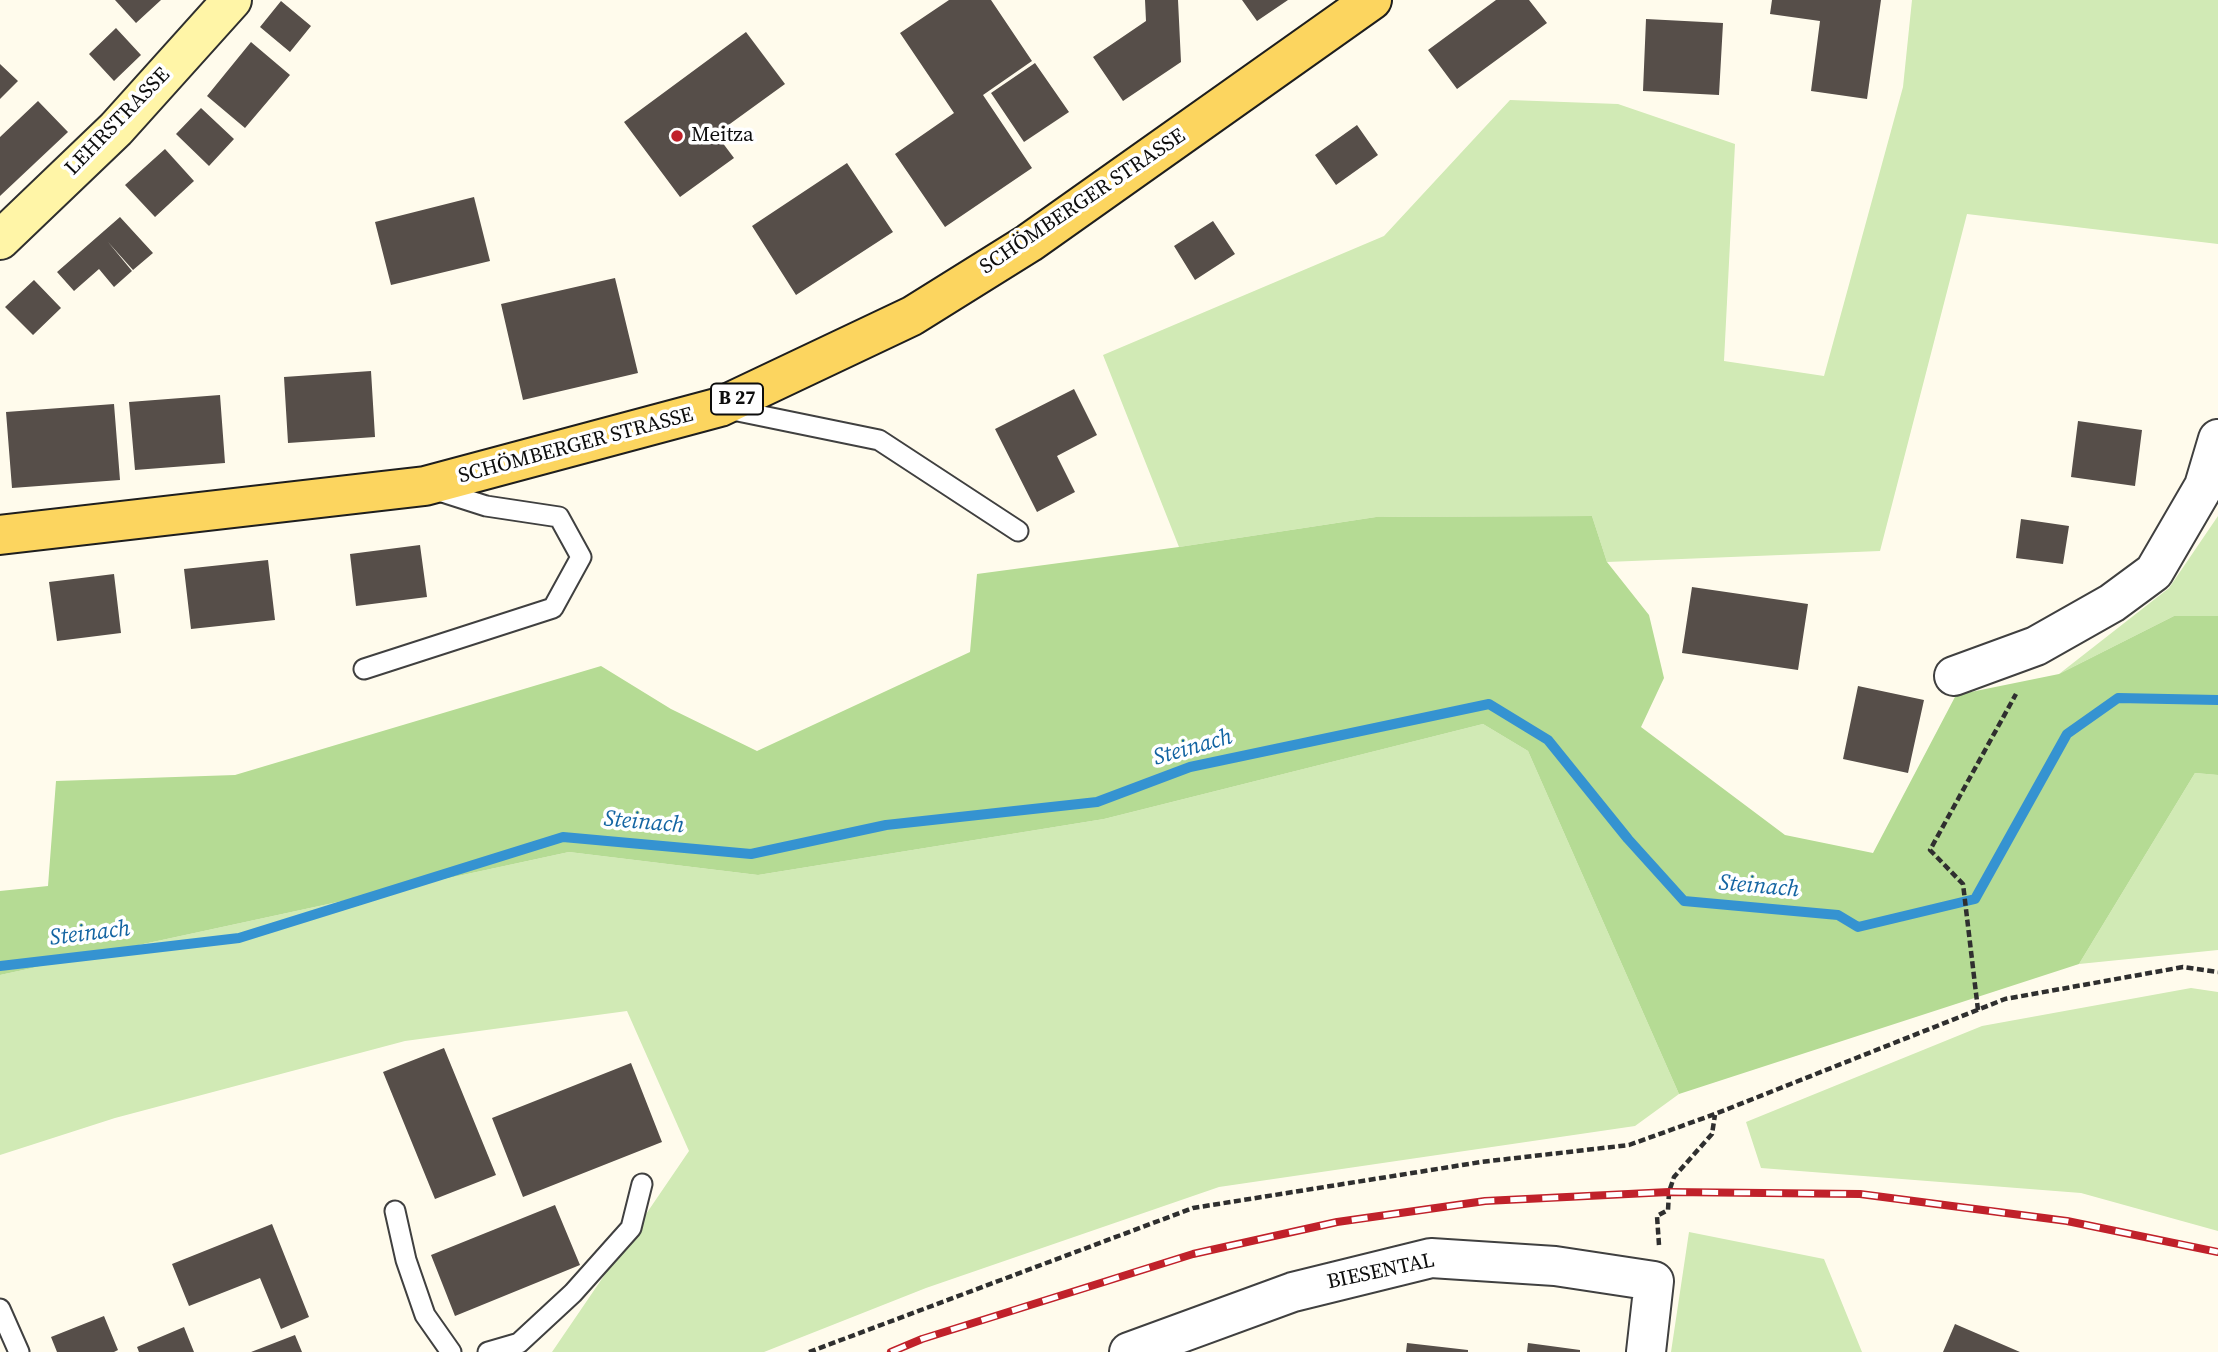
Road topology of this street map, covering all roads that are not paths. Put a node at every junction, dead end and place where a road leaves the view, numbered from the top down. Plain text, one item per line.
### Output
1 (232, 0) edge
2 (1372, 0) edge
3 (0, 240) edge
4 (720, 407) junction
5 (2218, 439) edge
6 (425, 486) junction
7 (1018, 531) dead end
8 (0, 535) edge
9 (364, 668) dead end
10 (1954, 676) dead end
11 (642, 1184) dead end
12 (395, 1210) dead end
13 (0, 1309) edge
14 (19, 1352) edge
15 (451, 1352) edge
16 (488, 1352) edge
17 (1129, 1352) edge
18 (1646, 1352) edge

1 - 3 street, LEHRSTRASSE
2 - 4 main road, SCHÖMBERGER STRASSE / B 27
4 - 6 main road, SCHÖMBERGER STRASSE / B 27
4 - 7 lane
5 - 10 street
6 - 8 main road, SCHÖMBERGER STRASSE / B 27
6 - 9 lane
11 - 16 lane
12 - 15 lane
13 - 14 lane
17 - 18 street, BIESENTAL

